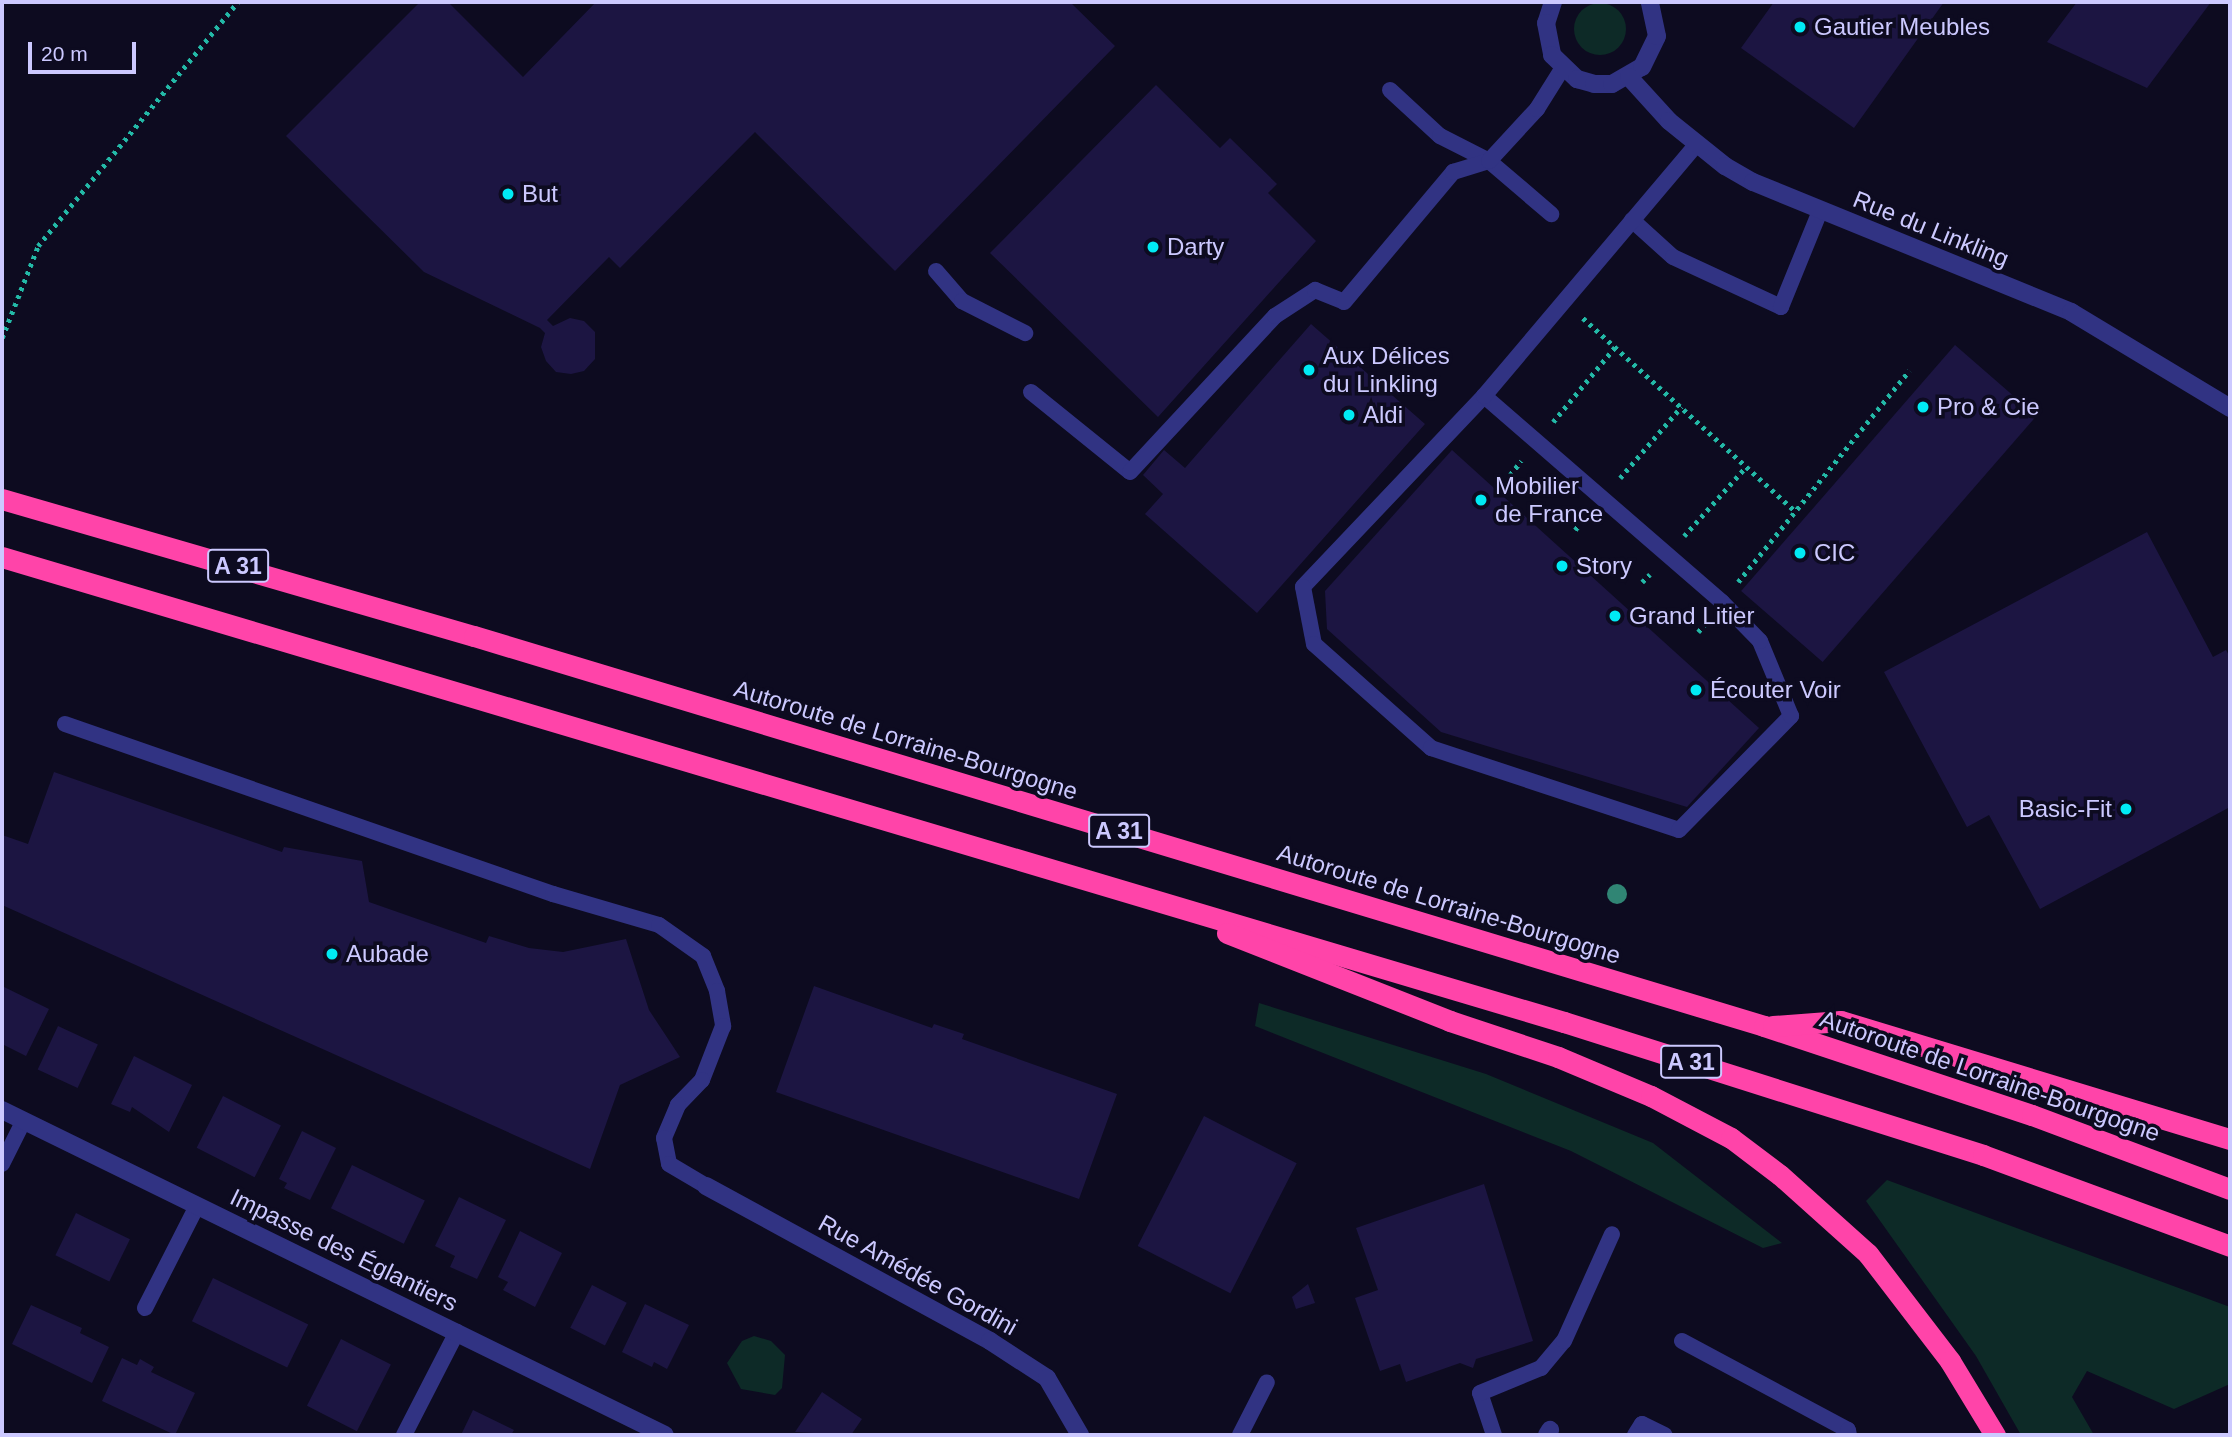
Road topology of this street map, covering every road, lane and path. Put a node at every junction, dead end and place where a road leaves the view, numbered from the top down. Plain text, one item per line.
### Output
1 (238, 2) edge
2 (1650, 2) edge
3 (1548, 3) edge
4 (1562, 69) junction
5 (1629, 77) junction
6 (1391, 90) dead end
7 (1697, 144) junction
8 (1489, 161) junction
9 (1819, 211) junction
10 (1551, 214) dead end
11 (1632, 220) junction
12 (936, 271) dead end
13 (1564, 301) junction
14 (1025, 333) dead end
15 (2, 338) edge
16 (1615, 347) junction
17 (1909, 371) dead end
18 (1031, 392) dead end
19 (1484, 396) junction
20 (1681, 407) junction
21 (2230, 408) edge
22 (1537, 442) junction
23 (1746, 467) junction
24 (1510, 475) dead end
25 (1602, 498) junction
26 (2, 499) edge
27 (1796, 512) junction
28 (1575, 530) dead end
29 (1667, 554) junction
30 (2, 558) edge
31 (1642, 582) dead end
32 (1723, 602) junction
33 (1698, 632) dead end
34 (65, 724) dead end
35 (1145, 897) junction
36 (1764, 1026) junction
37 (2, 1110) edge
38 (23, 1122) junction
39 (2230, 1139) edge
40 (2, 1164) edge
41 (706, 1186) joint
42 (2230, 1189) edge
43 (197, 1206) junction
44 (1612, 1234) dead end
45 (2230, 1246) edge
46 (145, 1308) dead end
47 (457, 1332) junction
48 (1682, 1341) dead end
49 (1268, 1382) dead end
50 (404, 1435) edge
51 (665, 1435) edge
52 (1080, 1435) edge
53 (1240, 1435) edge
54 (1494, 1435) edge
55 (1635, 1435) edge
56 (1665, 1435) edge
57 (1849, 1435) edge
58 (1995, 1435) edge

1 - 15 path
2 - 5 street
3 - 4 street
4 - 5 street
4 - 8 lane
5 - 7 street, Rue du Linkling
6 - 8 lane
7 - 9 street, Rue du Linkling
7 - 11 lane
8 - 10 lane
8 - 18 lane
9 - 11 lane
9 - 21 street, Rue du Linkling
11 - 13 lane
12 - 14 lane
13 - 16 path
13 - 19 lane
16 - 20 path
16 - 22 path
17 - 27 path
19 - 22 lane
19 - 32 lane
20 - 23 path
20 - 25 path
22 - 24 path
22 - 25 lane
23 - 27 path
23 - 29 path
25 - 28 path
25 - 29 lane
26 - 36 highway, Autoroute de Lorraine-Bourgogne / A 31
27 - 32 path
29 - 31 path
29 - 32 lane
30 - 35 highway, A 31
32 - 33 path
34 - 41 lane
35 - 45 highway, A 31
35 - 58 highway
36 - 39 highway
36 - 42 highway, Autoroute de Lorraine-Bourgogne / A 31
37 - 38 street, Impasse des Églantiers
38 - 40 lane
38 - 43 street, Impasse des Églantiers
41 - 52 street, Rue Amédée Gordini
43 - 46 lane
43 - 47 street, Impasse des Églantiers
44 - 54 lane
47 - 50 lane
47 - 51 street, Impasse des Églantiers
48 - 57 lane
49 - 53 lane
55 - 56 lane

